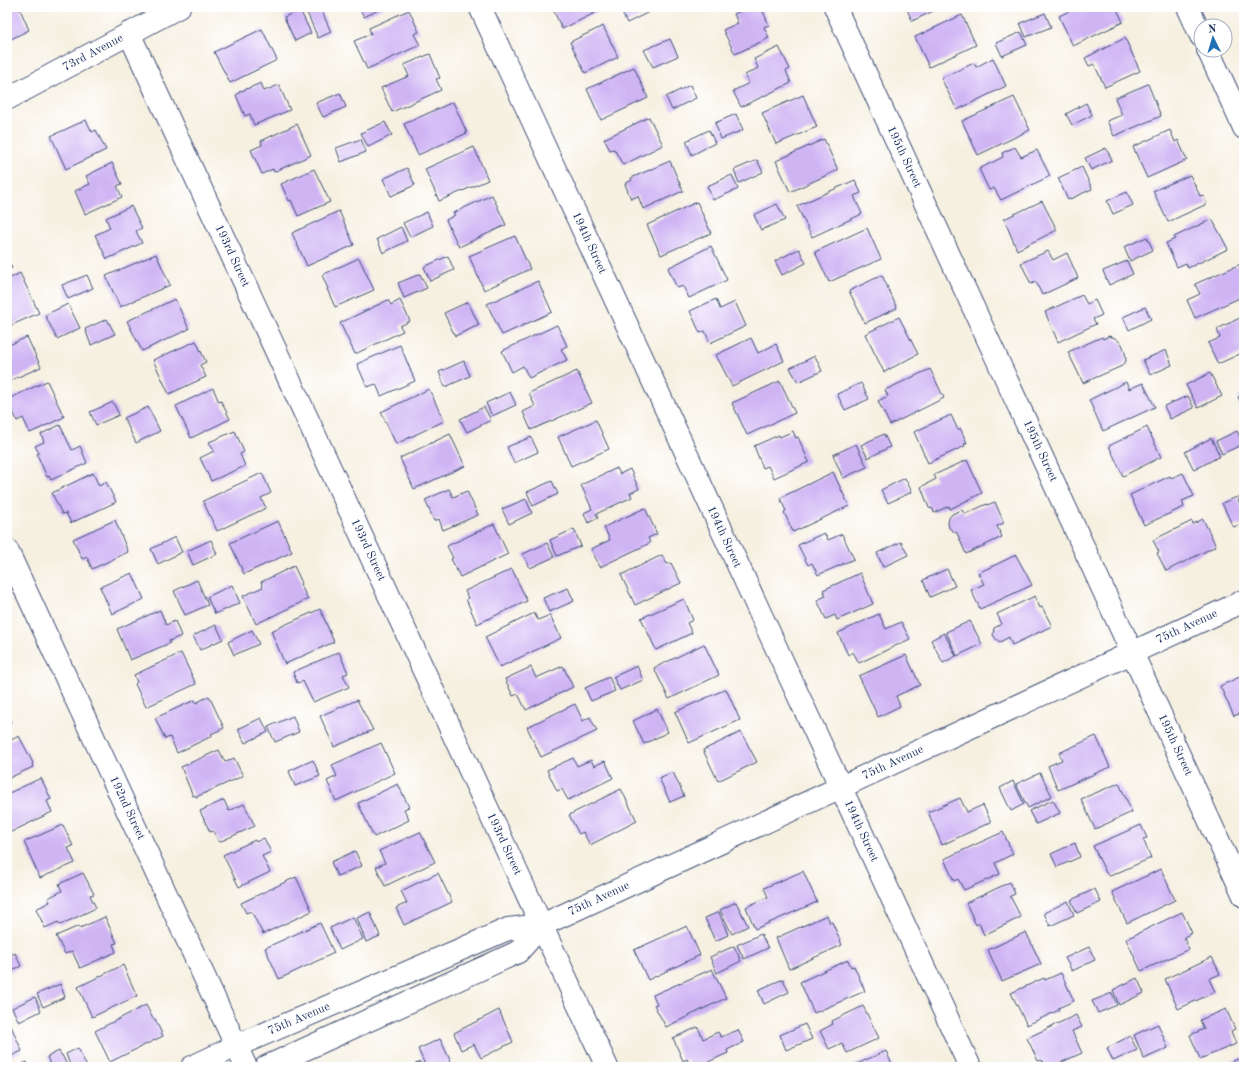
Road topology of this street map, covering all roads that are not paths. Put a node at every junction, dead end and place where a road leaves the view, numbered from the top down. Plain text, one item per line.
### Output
1 (179, 7) edge
2 (480, 7) edge
3 (835, 7) edge
4 (1188, 7) edge
5 (1193, 18) edge
6 (129, 33) junction
7 (1212, 58) edge
8 (7, 99) edge
9 (1244, 128) edge
10 (7, 550) edge
11 (1244, 601) edge
12 (1133, 652) junction
13 (840, 788) junction
14 (1244, 896) edge
15 (542, 925) junction
16 (236, 1046) junction
17 (192, 1067) edge
18 (246, 1067) edge
19 (266, 1067) edge
20 (608, 1067) edge
21 (970, 1067) edge

1 - 6 street, 73rd Avenue
2 - 13 street, 194th Street
3 - 12 street, 195th Street
4 - 5 street
6 - 8 street, 73rd Avenue
6 - 15 street, 193rd Street
7 - 9 street
10 - 16 street, 192nd Street
11 - 12 street, 75th Avenue
12 - 13 street, 75th Avenue
12 - 14 street, 195th Street
13 - 15 street, 75th Avenue
13 - 21 street, 194th Street
15 - 16 street, 75th Avenue
15 - 19 street, 75th Avenue
15 - 20 street, 193rd Street
16 - 17 street, 75th Avenue
16 - 18 street, 192nd Street

